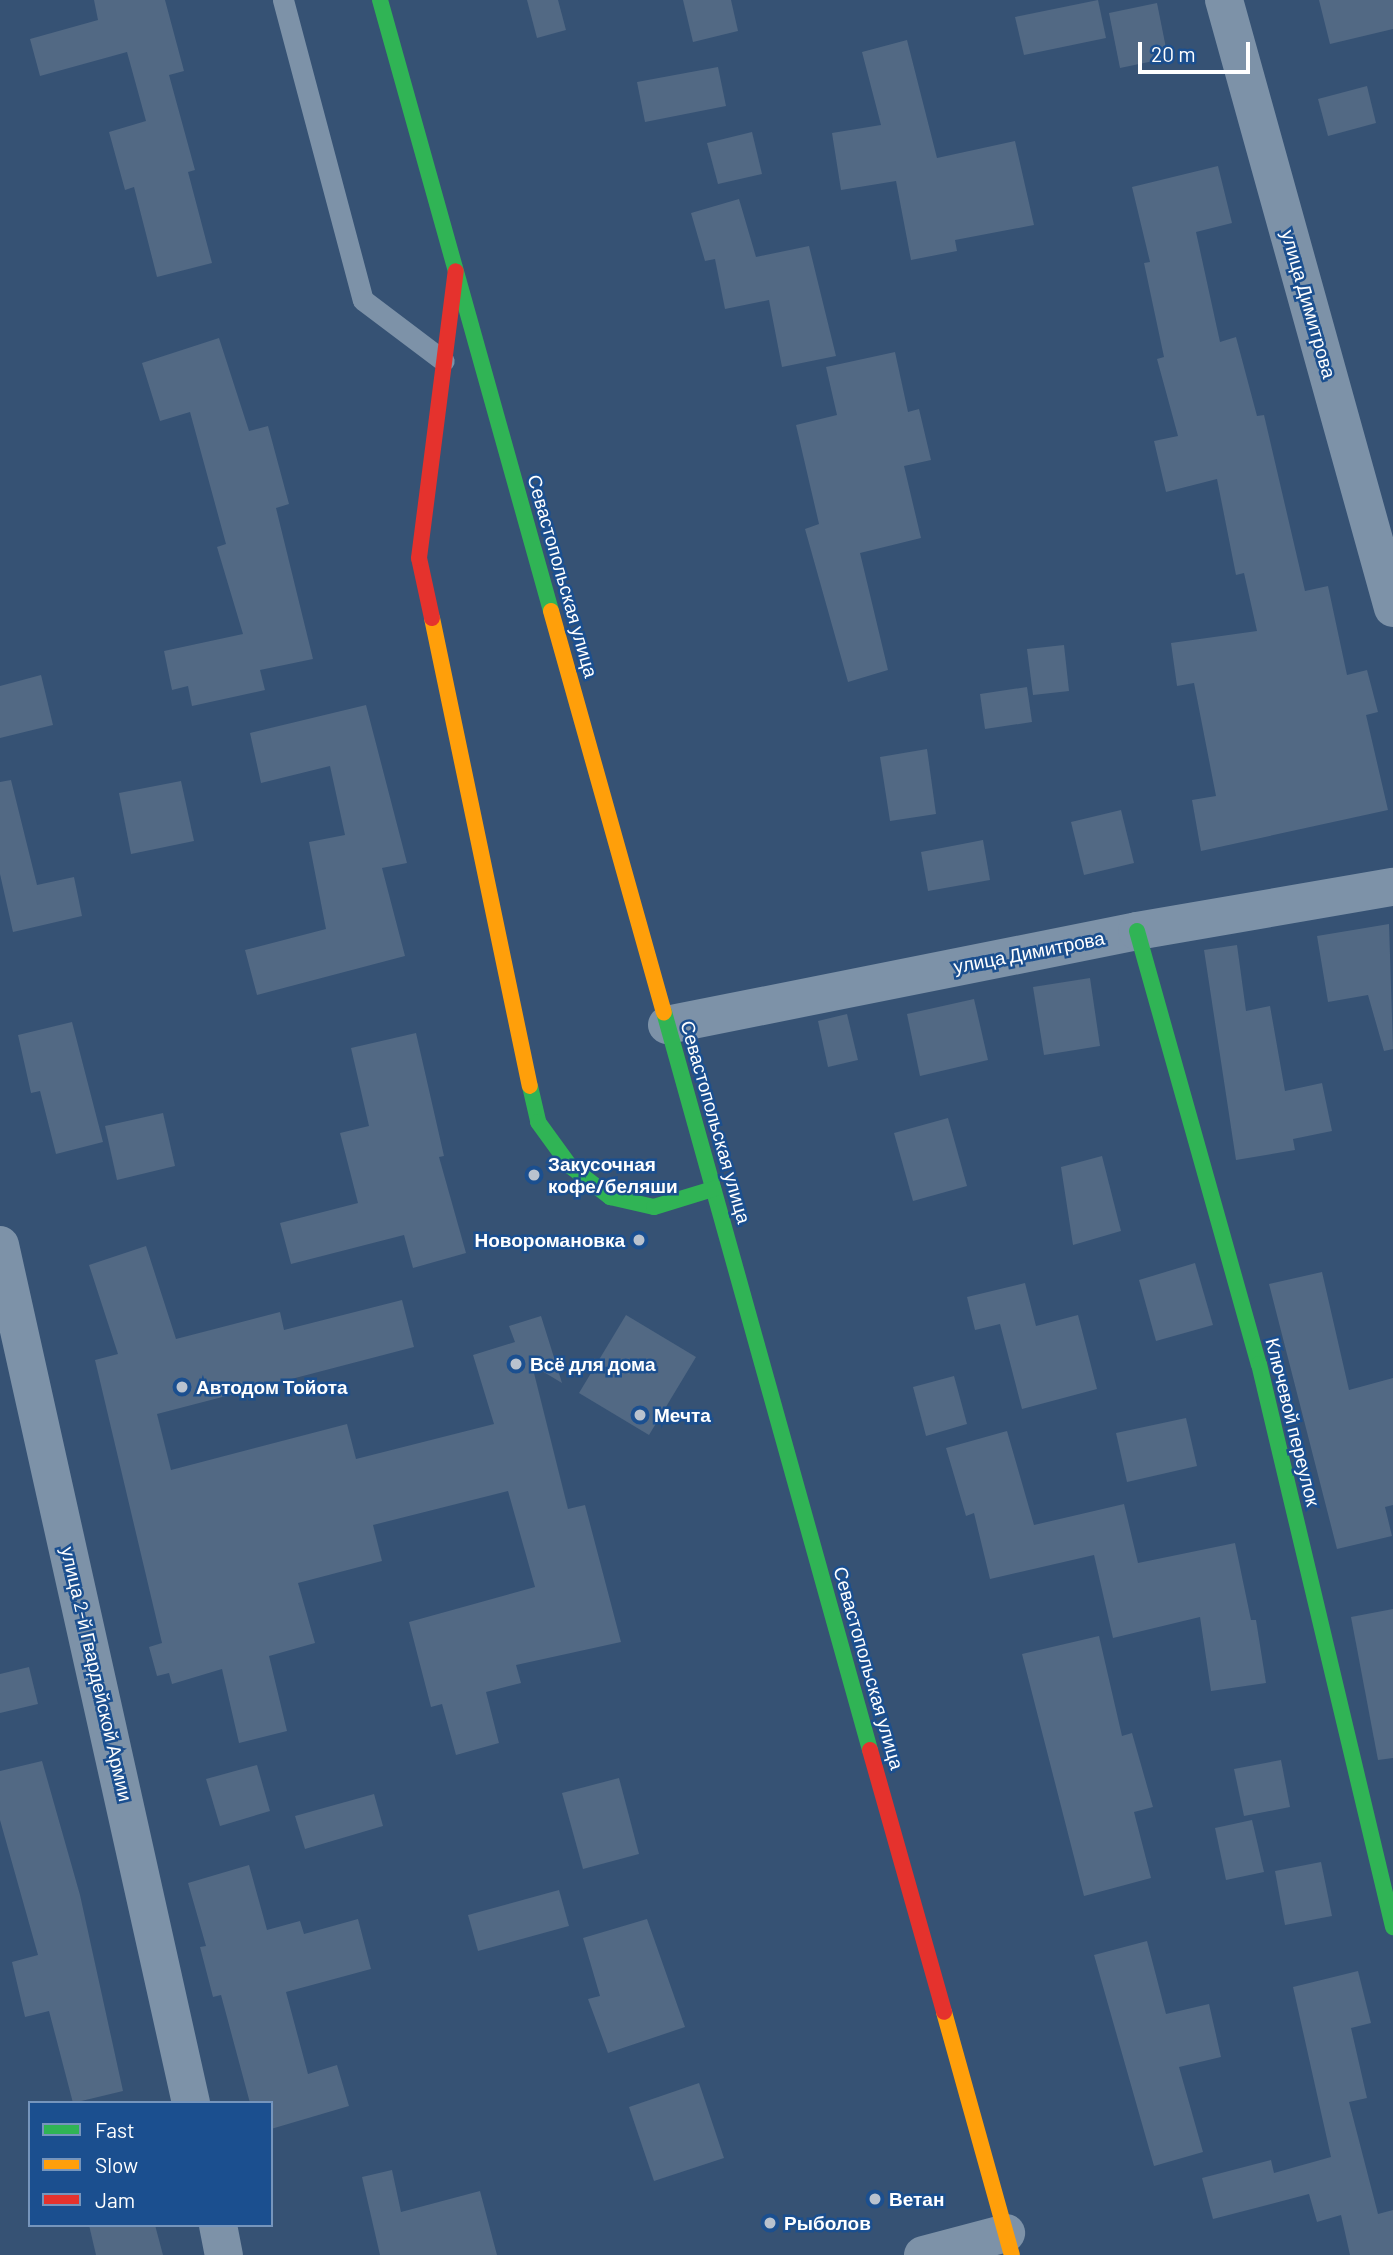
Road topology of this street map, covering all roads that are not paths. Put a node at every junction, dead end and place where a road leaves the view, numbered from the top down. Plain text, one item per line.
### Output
1 (283, 0) edge
2 (380, 0) edge
3 (1224, 0) edge
4 (456, 271) junction
5 (444, 361) junction
6 (1393, 608) edge
7 (1393, 887) edge
8 (1137, 931) junction
9 (667, 1025) junction
10 (713, 1189) junction
11 (0, 1245) edge
12 (1393, 1927) edge
13 (191, 2101) edge
14 (218, 2227) edge
15 (1009, 2244) edge
16 (224, 2255) edge
17 (923, 2255) edge

1 - 5 lane
2 - 4 main road, Севастопольская улица
3 - 6 street, улица Димитрова
4 - 5 main road
4 - 9 main road, Севастопольская улица
5 - 10 main road
7 - 8 street, улица Димитрова
8 - 9 street, улица Димитрова
8 - 12 main road, Ключевой переулок
9 - 10 main road, Севастопольская улица
10 - 15 main road, Севастопольская улица
11 - 13 street, улица 2-й Гвардейской Армии
14 - 16 street
15 - 17 street

